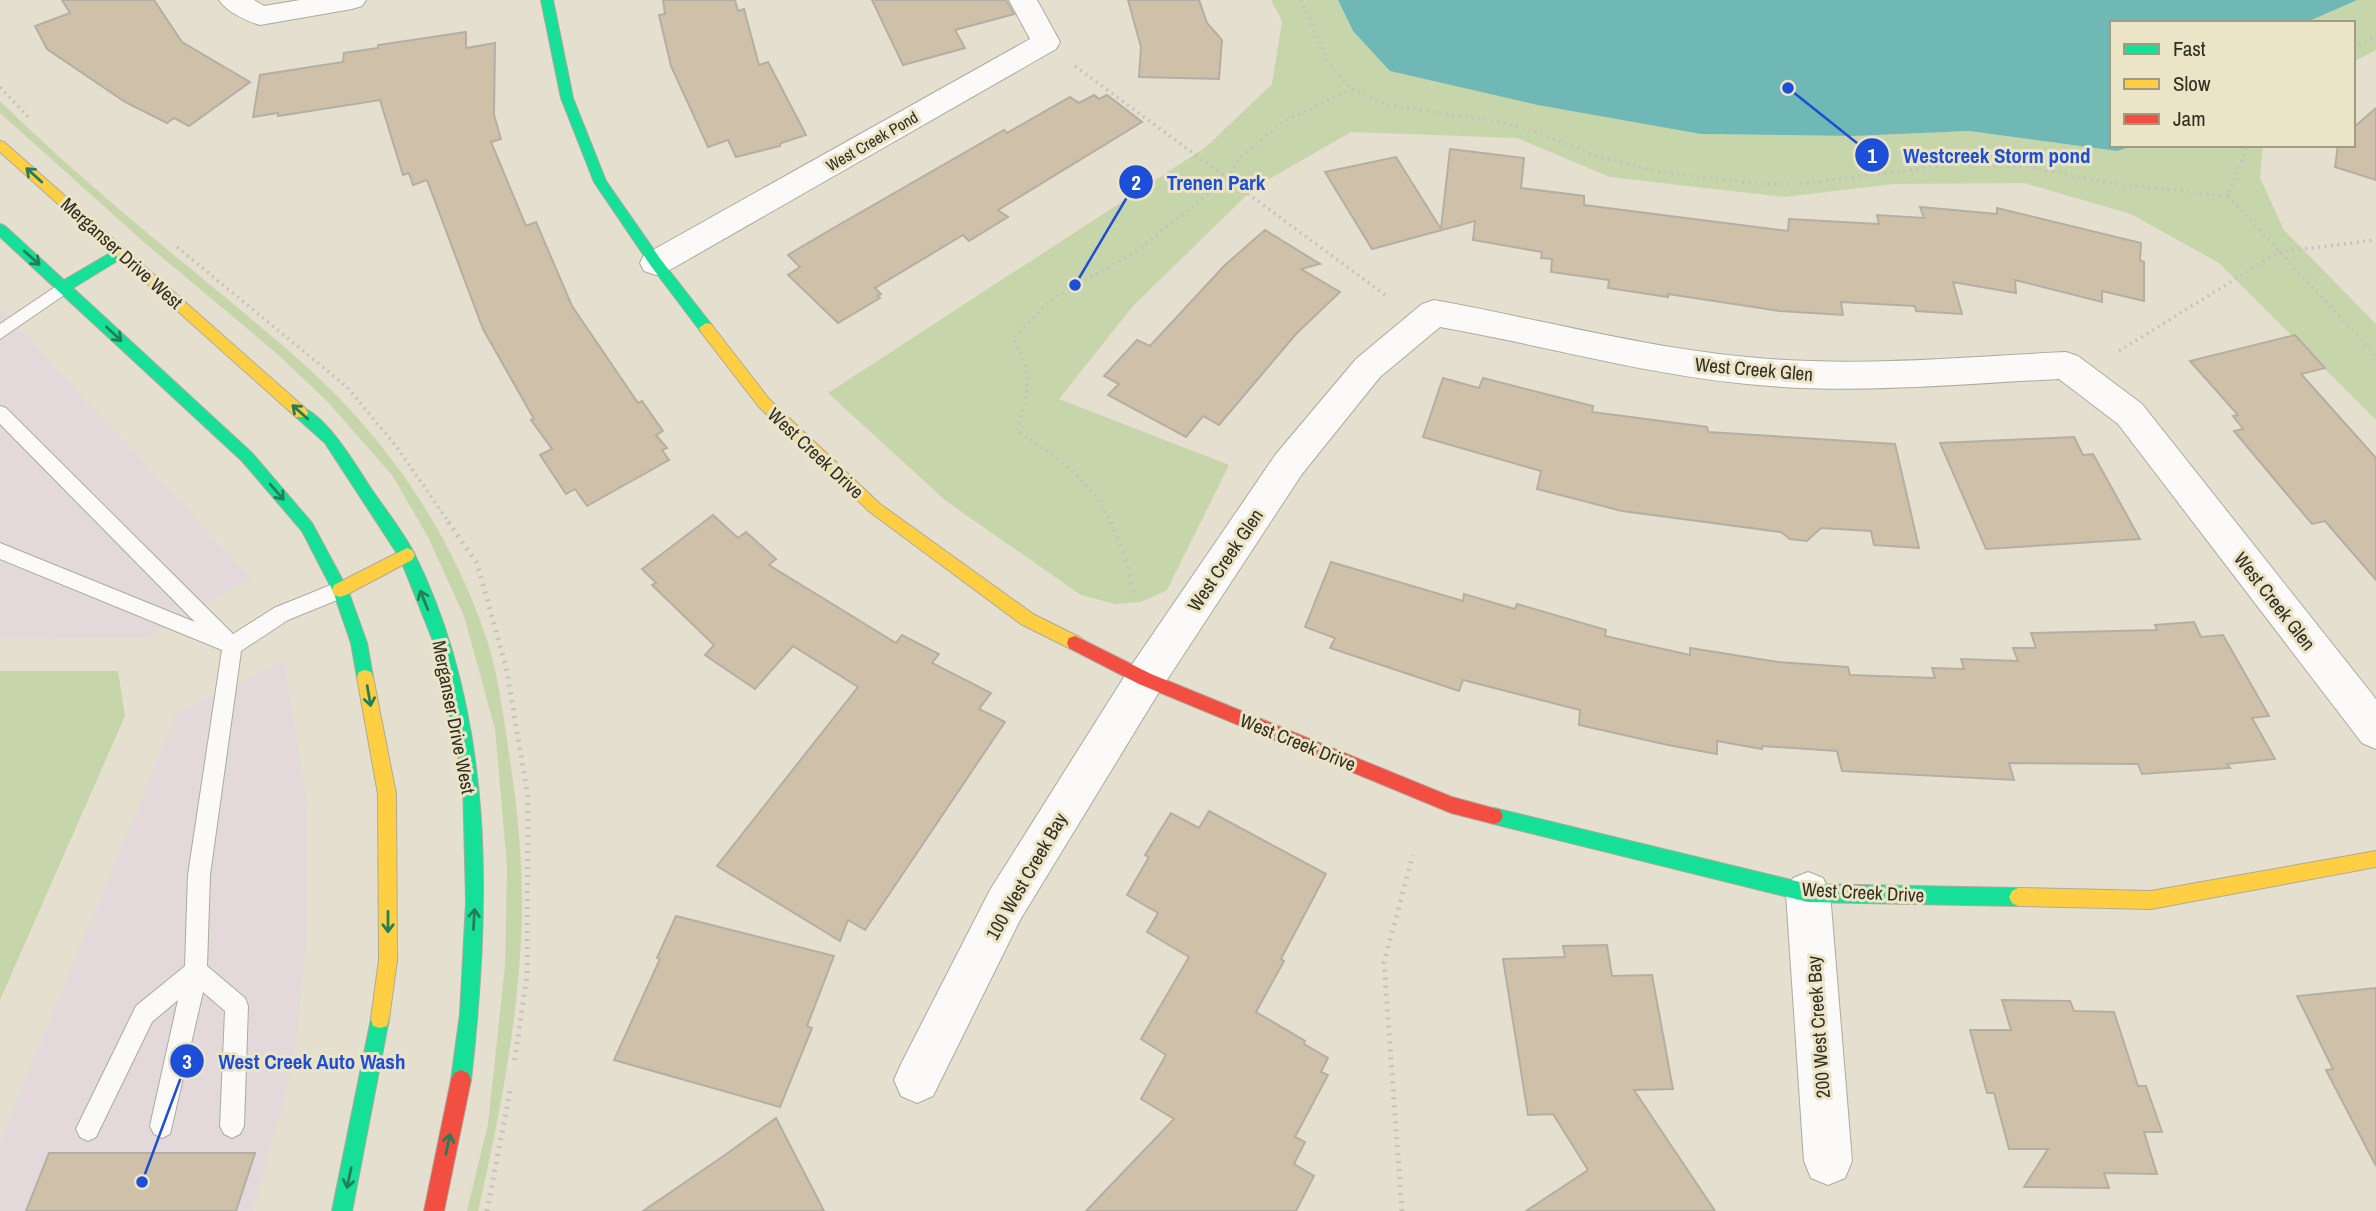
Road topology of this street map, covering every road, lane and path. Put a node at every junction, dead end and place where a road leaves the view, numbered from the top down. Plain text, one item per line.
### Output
1 (233, 0) edge
2 (352, 0) edge
3 (547, 0) edge
4 (1023, 0) edge
5 (1301, 0) edge
6 (2376, 36) edge
7 (2355, 47) edge
8 (1075, 66) dead end
9 (1351, 89) junction
10 (0, 145) edge
11 (2247, 147) edge
12 (1228, 178) junction
13 (2228, 197) junction
14 (0, 229) edge
15 (2376, 240) edge
16 (122, 252) junction
17 (2278, 252) junction
18 (656, 263) junction
19 (64, 287) junction
20 (1385, 295) dead end
21 (0, 333) edge
22 (2119, 351) dead end
23 (2376, 356) edge
24 (0, 413) edge
25 (0, 551) edge
26 (407, 555) junction
27 (341, 590) junction
28 (1134, 598) dead end
29 (232, 646) junction
30 (1145, 679) junction
31 (2376, 730) edge
32 (1413, 855) dead end
33 (2376, 859) edge
34 (1808, 893) junction
35 (196, 971) junction
36 (917, 1080) dead end
37 (162, 1126) dead end
38 (232, 1126) dead end
39 (88, 1129) dead end
40 (1828, 1161) dead end
41 (342, 1211) edge
42 (434, 1211) edge
43 (1402, 1211) edge

1 - 2 street
3 - 18 street, West Creek Drive
4 - 18 street, West Creek Pond
5 - 9 path
6 - 7 path
8 - 12 path
9 - 12 path
9 - 13 path
16 -> 10 street, Merganser Drive West
11 - 13 path
12 - 20 path
12 - 28 path
13 - 17 path
14 -> 19 street
15 - 17 path
16 - 19 street
26 -> 16 street, Merganser Drive West
17 - 22 path
17 - 23 path
18 - 30 street, West Creek Drive
19 - 21 lane
19 -> 27 street
24 - 29 lane
25 - 29 lane
26 - 27 street
42 -> 26 street, Merganser Drive West
27 - 29 lane
27 -> 41 street
29 - 35 lane
30 - 31 street, West Creek Glen
30 - 34 street, West Creek Drive
30 - 36 street, 100 West Creek Bay
32 - 43 path
33 - 34 street, West Creek Drive
34 - 40 street, 200 West Creek Bay
35 - 37 lane
35 - 38 lane
35 - 39 lane

